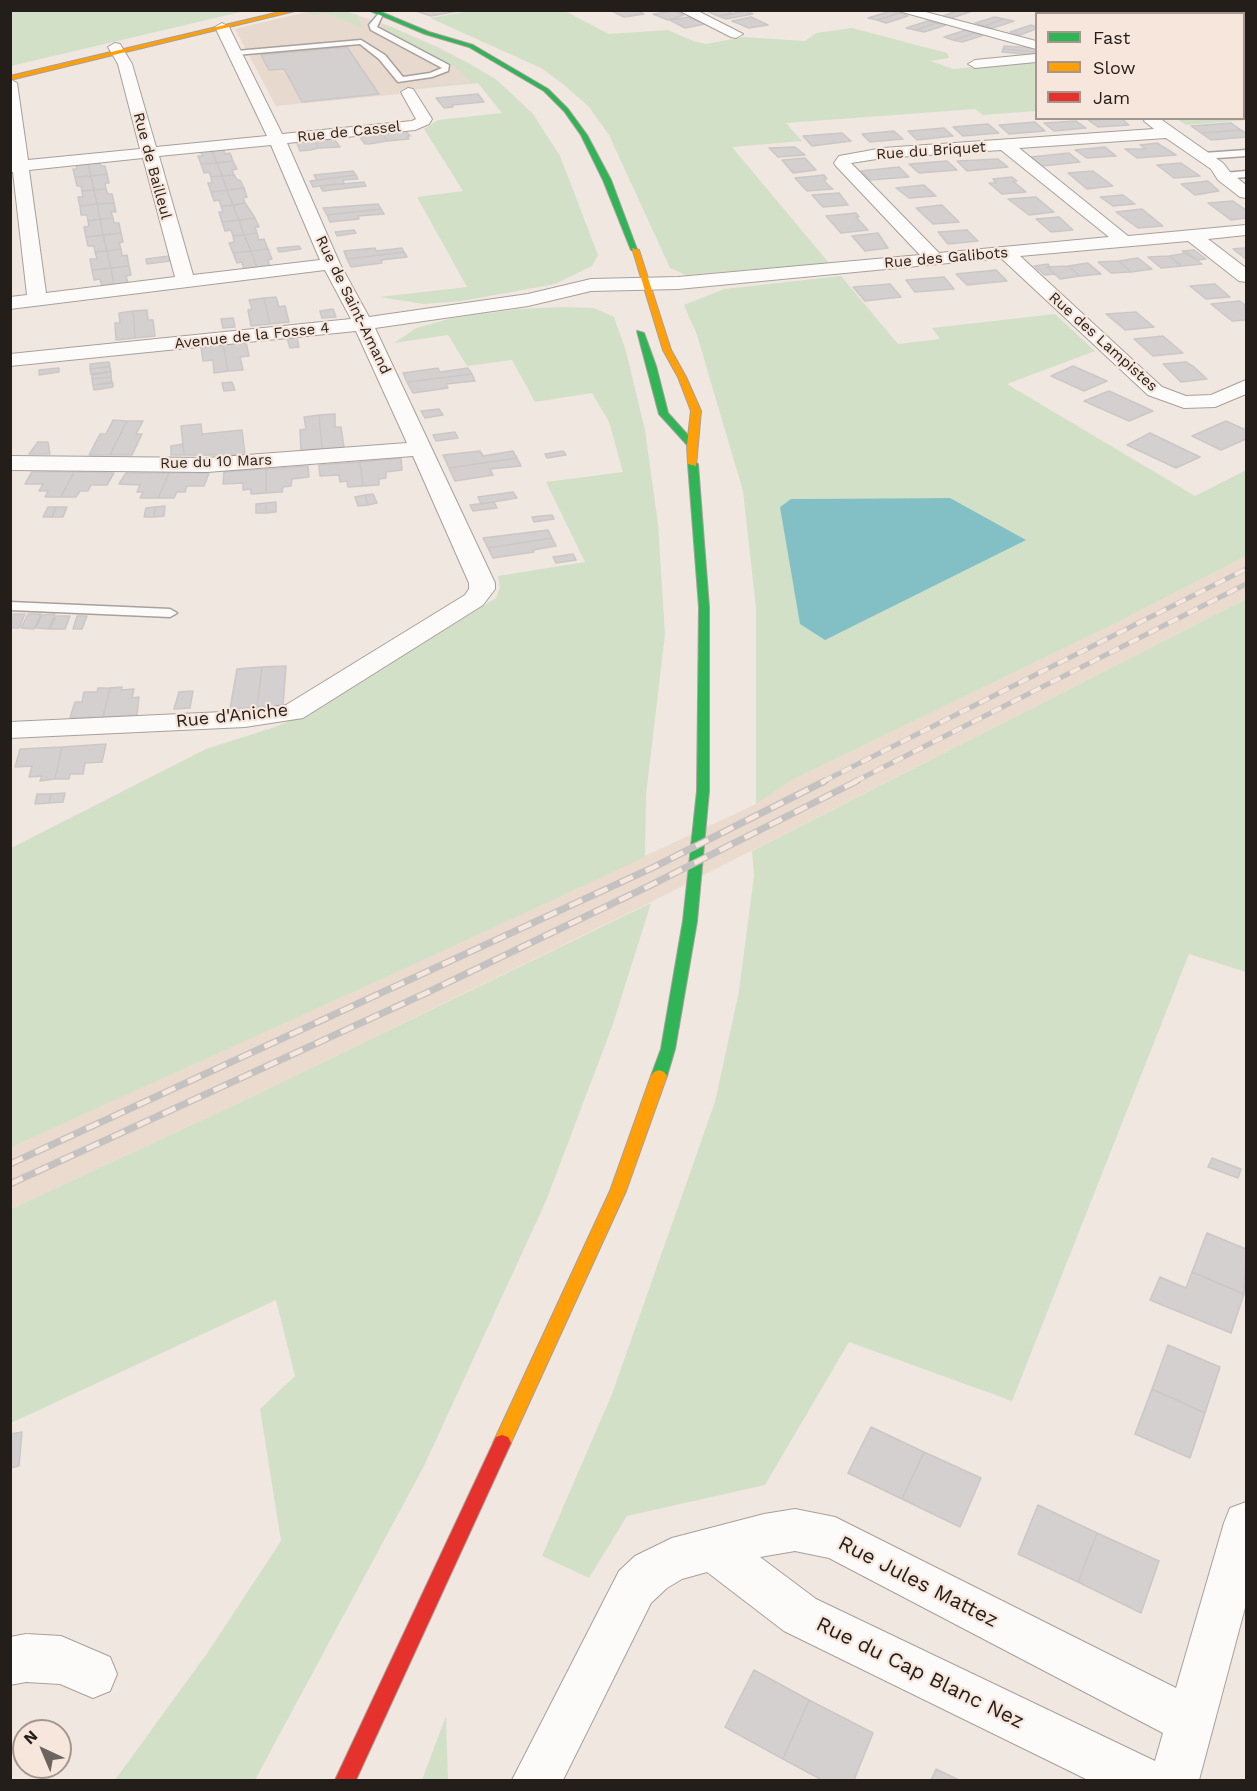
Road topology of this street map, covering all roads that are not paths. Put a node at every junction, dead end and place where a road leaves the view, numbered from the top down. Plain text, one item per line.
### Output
1 (267, 10) edge
2 (280, 10) edge
3 (297, 10) edge
4 (684, 10) edge
5 (901, 10) edge
6 (375, 12) edge
7 (222, 27) junction
8 (427, 33) junction
9 (736, 34) dead end
10 (186, 36) junction
11 (1035, 45) edge
12 (412, 47) junction
13 (116, 50) junction
14 (403, 52) dead end
15 (236, 53) junction
16 (392, 56) dead end
17 (382, 57) junction
18 (1035, 58) edge
19 (975, 64) dead end
20 (10, 71) edge
21 (10, 78) edge
22 (10, 83) edge
23 (408, 92) dead end
24 (532, 98) dead end
25 (1151, 120) dead end
26 (1168, 132) junction
27 (277, 139) junction
28 (1006, 146) junction
29 (148, 152) junction
30 (1246, 153) edge
31 (1203, 156) junction
32 (16, 166) edge
33 (1246, 174) edge
34 (1224, 176) junction
35 (1246, 193) edge
36 (1246, 230) edge
37 (1192, 235) junction
38 (1124, 242) junction
39 (1006, 253) junction
40 (935, 260) junction
41 (331, 264) junction
42 (1246, 277) edge
43 (184, 281) junction
44 (625, 286) joint
45 (648, 291) junction
46 (37, 300) junction
47 (10, 303) edge
48 (636, 321) dead end
49 (363, 324) junction
50 (10, 360) edge
51 (1246, 386) edge
52 (692, 445) junction
53 (421, 448) junction
54 (12, 466) edge
55 (482, 583) joint
56 (10, 606) edge
57 (170, 613) dead end
58 (10, 730) edge
59 (1246, 1523) edge
60 (711, 1548) junction
61 (10, 1661) edge
62 (93, 1674) dead end
63 (1192, 1722) junction
64 (345, 1780) edge
65 (537, 1780) edge
66 (1140, 1780) edge
67 (1174, 1780) edge

1 - 13 main road
2 - 10 lane
3 - 7 main road
4 - 9 street
5 - 11 street
6 - 8 main road
6 - 12 lane
7 - 10 main road
7 - 15 street, Rue de Saint-Amand
8 - 24 main road
8 - 45 main road
10 - 13 main road
12 - 14 lane
12 - 17 lane
13 - 20 main road
13 - 21 main road
13 - 29 street, Rue de Bailleul
15 - 17 lane
15 - 27 street, Rue de Saint-Amand
16 - 17 lane
18 - 19 street
22 - 32 street
23 - 27 street, Rue de Cassel
25 - 26 street
26 - 28 street
26 - 31 street
27 - 29 street, Rue de Cassel
27 - 41 street, Rue de Saint-Amand
28 - 38 street, Rue du Briquet
28 - 40 street, Rue du Briquet
29 - 32 street, Rue de Cassel
29 - 43 street, Rue de Bailleul
30 - 31 lane
31 - 34 street
32 - 46 street
33 - 34 lane
34 - 35 street
36 - 37 street, Rue des Galibots
37 - 38 street, Rue des Galibots
37 - 42 street
38 - 39 street, Rue des Galibots
39 - 40 street, Rue des Galibots
39 - 51 street, Rue des Lampistes
40 - 45 street, Rue des Galibots
41 - 43 street
41 - 49 street, Rue de Saint-Amand
43 - 46 street
44 - 45 street, Rue des Galibots
44 - 49 street, Avenue de la Fosse 4
45 - 52 main road
46 - 47 street
48 - 52 main road
49 - 50 street, Avenue de la Fosse 4
49 - 53 street, Rue de Saint-Amand
52 - 64 main road
53 - 54 street, Rue du 10 Mars
53 - 55 street, Rue de Saint-Amand
55 - 58 street, Rue d'Aniche
56 - 57 lane
59 - 63 street
60 - 63 street, Rue Jules Mattez
60 - 65 street, Rue Jules Mattez
60 - 66 street, Rue du Cap Blanc Nez
61 - 62 street
63 - 67 street

